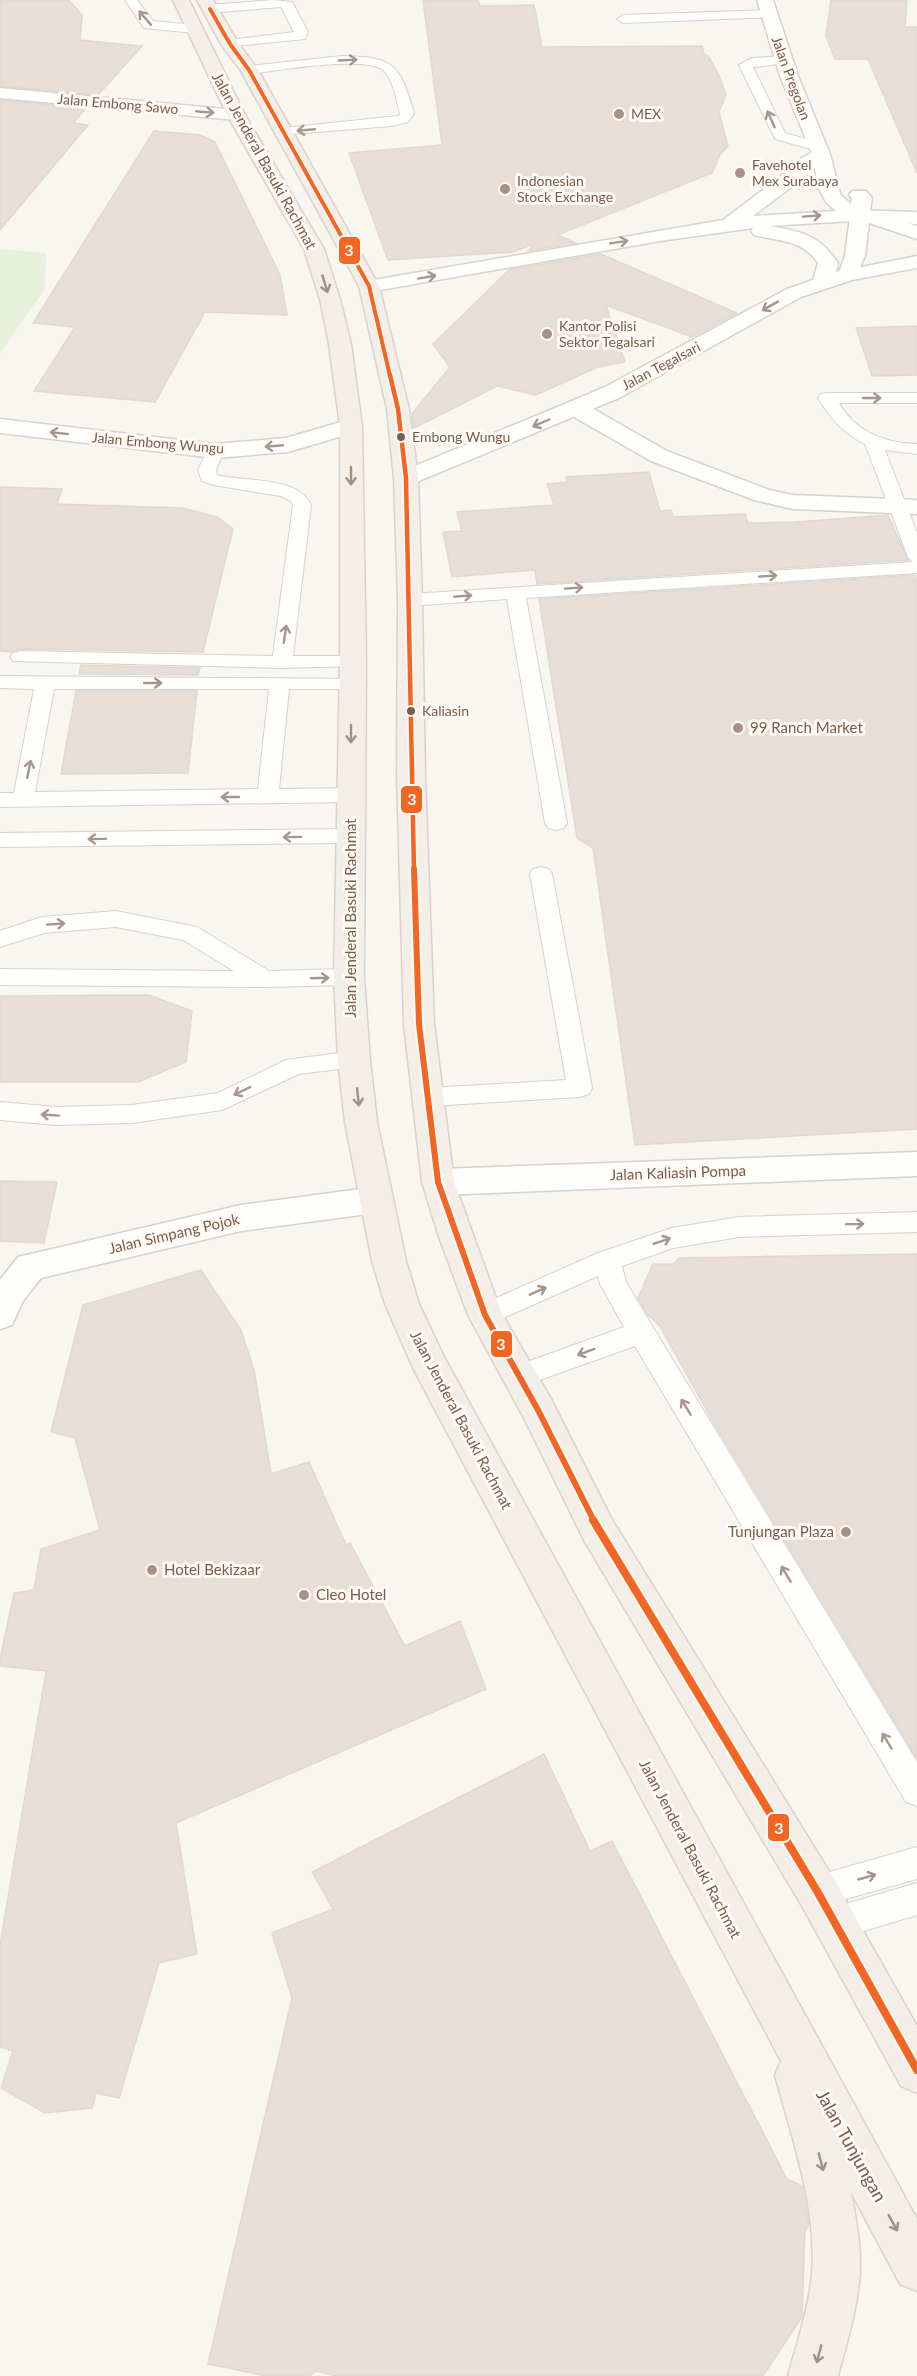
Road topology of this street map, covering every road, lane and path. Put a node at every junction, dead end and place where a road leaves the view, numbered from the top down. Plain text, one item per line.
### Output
1 (131, 0) edge
2 (181, 0) edge
3 (767, 7) edge
4 (203, 13) edge
5 (623, 20) dead end
6 (230, 44) junction
7 (784, 60) junction
8 (249, 70) junction
9 (0, 93) edge
10 (236, 115) junction
11 (283, 132) junction
12 (820, 150) junction
13 (860, 206) junction
14 (916, 223) edge
15 (729, 225) junction
16 (709, 227) junction
17 (917, 262) edge
18 (848, 275) junction
19 (823, 281) junction
20 (369, 286) junction
21 (917, 398) edge
22 (575, 408) junction
23 (0, 426) edge
24 (351, 426) junction
25 (873, 441) junction
26 (917, 449) edge
27 (215, 451) junction
28 (406, 478) junction
29 (907, 506) edge
30 (917, 558) edge
31 (917, 567) edge
32 (515, 592) junction
33 (410, 600) junction
34 (20, 657) dead end
35 (282, 662) junction
36 (352, 673) junction
37 (0, 682) edge
38 (45, 683) junction
39 (280, 683) junction
40 (351, 795) junction
41 (268, 797) junction
42 (23, 799) junction
43 (0, 800) edge
44 (556, 823) dead end
45 (350, 836) junction
46 (0, 840) edge
47 (541, 874) dead end
48 (0, 939) edge
49 (0, 977) edge
50 (349, 977) junction
51 (265, 979) junction
52 (354, 1060) junction
53 (429, 1096) junction
54 (0, 1111) edge
55 (917, 1164) edge
56 (438, 1182) junction
57 (375, 1200) junction
58 (917, 1222) edge
59 (607, 1260) junction
60 (0, 1315) edge
61 (485, 1315) junction
62 (640, 1332) junction
63 (520, 1376) junction
64 (917, 1791) edge
65 (917, 1863) edge
66 (817, 1891) junction
67 (917, 1899) edge
68 (834, 1923) junction
69 (785, 2024) junction
70 (917, 2070) edge
71 (917, 2267) edge
72 (813, 2376) edge

4 -> 1 lane
2 - 4 main road, Jalan Jenderal Basuki Rachmat
3 - 5 lane
3 - 7 street, Jalan Pregolan
4 - 6 main road, Jalan Jenderal Basuki Rachmat
4 - 6 lane
4 - 10 main road, Jalan Jenderal Basuki Rachmat
6 - 8 main road, Jalan Jenderal Basuki Rachmat
7 - 12 street, Jalan Pregolan
12 -> 7 lane
8 - 11 main road, Jalan Jenderal Basuki Rachmat
8 -> 11 lane
9 -> 10 street, Jalan Embong Sawo
10 -> 24 main road, Jalan Jenderal Basuki Rachmat
11 - 20 main road, Jalan Jenderal Basuki Rachmat
12 - 13 street, Jalan Pregolan
12 - 15 street
13 - 14 street, Jalan Pregolan
15 -> 13 street
13 - 18 street
15 - 16 street
16 - 19 street
20 -> 16 street
17 - 18 street, Jalan Tegalsari
18 - 19 street, Jalan Tegalsari
19 -> 22 street, Jalan Tegalsari
20 - 28 main road, Jalan Jenderal Basuki Rachmat
25 -> 21 lane
22 -> 28 street, Jalan Tegalsari
22 - 29 street
27 -> 23 street, Jalan Embong Wungu
24 -> 27 street, Jalan Embong Wungu
24 -> 36 main road, Jalan Jenderal Basuki Rachmat
25 - 26 lane
25 - 29 lane
35 -> 27 lane
28 - 33 main road, Jalan Jenderal Basuki Rachmat
29 - 30 lane
32 -> 31 lane
33 -> 32 lane
32 - 44 lane
33 - 53 main road, Jalan Jenderal Basuki Rachmat
34 - 35 lane
35 - 36 lane
36 - 39 lane
36 -> 40 main road, Jalan Jenderal Basuki Rachmat
37 - 38 lane
38 -> 39 lane
42 -> 38 lane
39 - 41 lane
40 - 41 lane
40 - 45 main road, Jalan Jenderal Basuki Rachmat
41 -> 42 lane
42 - 43 lane
45 -> 46 lane
45 - 50 main road, Jalan Jenderal Basuki Rachmat
47 - 53 lane
48 -> 51 lane
49 - 51 lane
51 -> 50 lane
50 - 52 main road, Jalan Jenderal Basuki Rachmat
52 -> 54 lane
52 -> 57 main road, Jalan Jenderal Basuki Rachmat
53 - 56 main road, Jalan Jenderal Basuki Rachmat
55 - 56 street, Jalan Kaliasin Pompa
56 - 61 main road, Jalan Jenderal Basuki Rachmat
57 - 60 street, Jalan Simpang Pojok
57 - 69 main road, Jalan Jenderal Basuki Rachmat
59 -> 58 lane
61 -> 59 lane
59 - 62 lane
61 - 63 main road, Jalan Jenderal Basuki Rachmat
62 -> 63 lane
64 -> 62 lane
63 - 66 main road, Jalan Jenderal Basuki Rachmat
66 -> 65 lane
66 - 68 main road, Jalan Jenderal Basuki Rachmat
67 - 68 lane
68 - 70 main road, Jalan Jenderal Basuki Rachmat
69 -> 71 main road, Jalan Tunjungan
69 -> 72 main road

